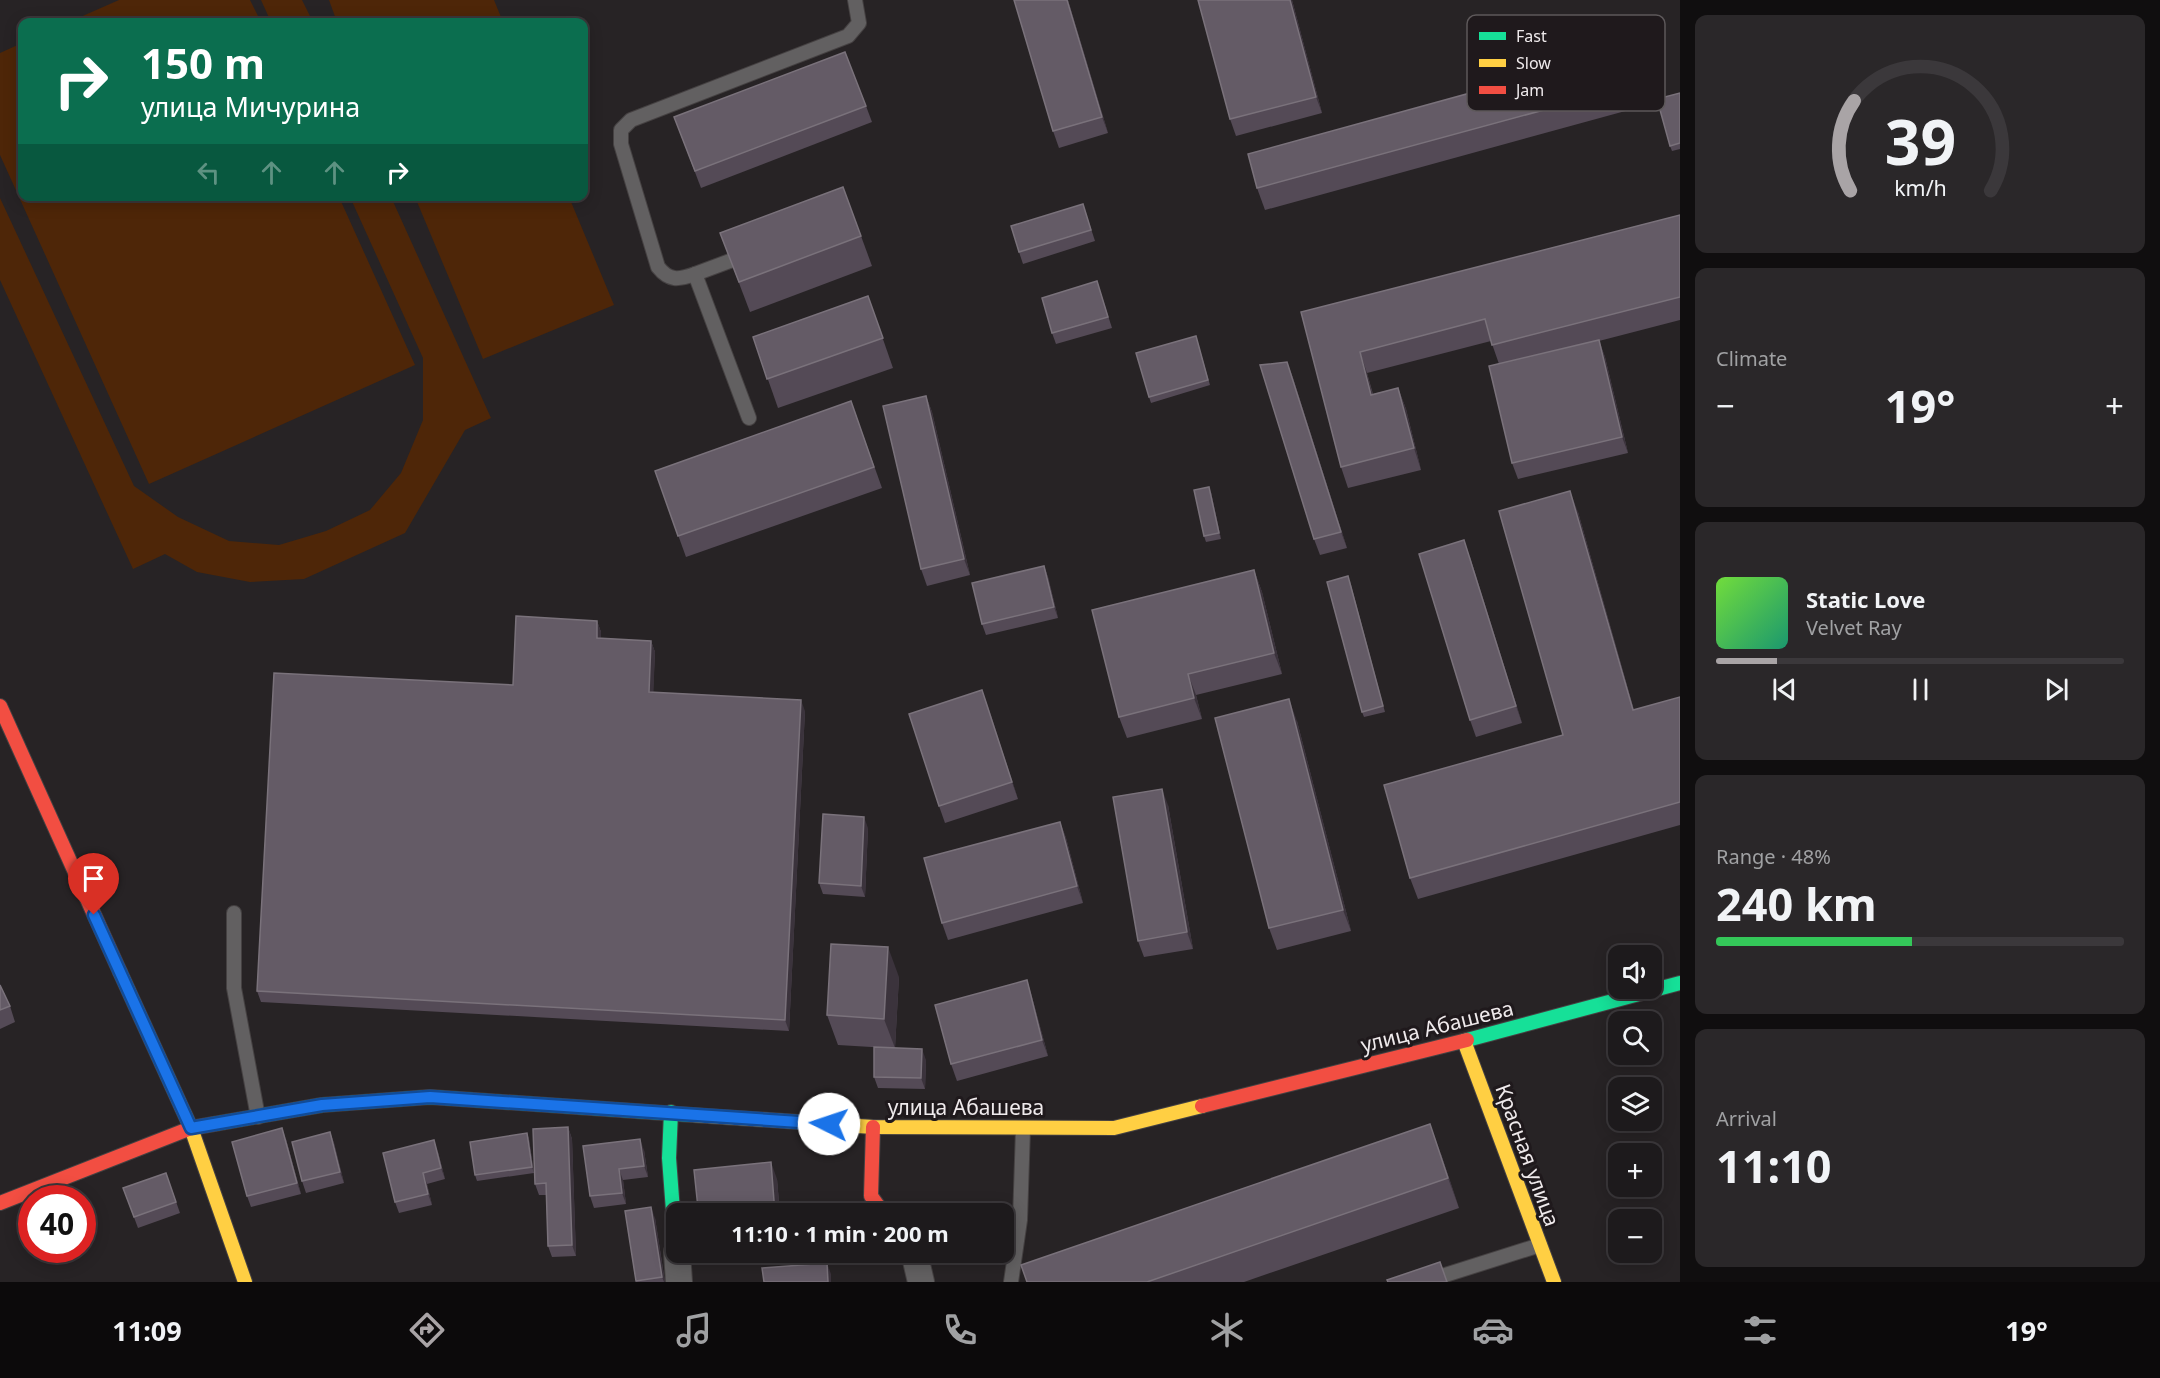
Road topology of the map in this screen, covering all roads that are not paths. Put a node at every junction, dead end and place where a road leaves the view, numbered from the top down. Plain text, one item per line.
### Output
1 (855, 0) edge
2 (760, 249) edge
3 (694, 274) junction
4 (748, 418) dead end
5 (0, 706) edge
6 (234, 913) dead end
7 (1680, 983) edge
8 (1464, 1041) junction
9 (671, 1112) junction
10 (258, 1117) junction
11 (191, 1128) junction
12 (873, 1128) junction
13 (1023, 1129) junction
14 (0, 1203) edge
15 (673, 1203) edge
16 (876, 1203) edge
17 (1540, 1245) junction
18 (678, 1263) edge
19 (917, 1263) edge
20 (245, 1282) edge
21 (679, 1282) edge
22 (921, 1282) edge
23 (1011, 1282) edge
24 (1423, 1282) edge
25 (1554, 1282) edge

1 - 3 lane
2 - 3 lane
3 - 4 lane
5 - 11 street
6 - 10 lane
7 - 8 street, улица Абашева
8 - 13 street, улица Абашева
8 - 17 street, Красная улица
9 - 10 street, улица Абашева
9 - 12 street, улица Абашева
9 - 15 street
10 - 11 street, улица Абашева
11 - 14 street, улица Абашева
11 - 20 street
12 - 13 street, улица Абашева
12 - 16 street
13 - 23 lane
17 - 24 lane
17 - 25 street, Красная улица
18 - 21 street
19 - 22 street

